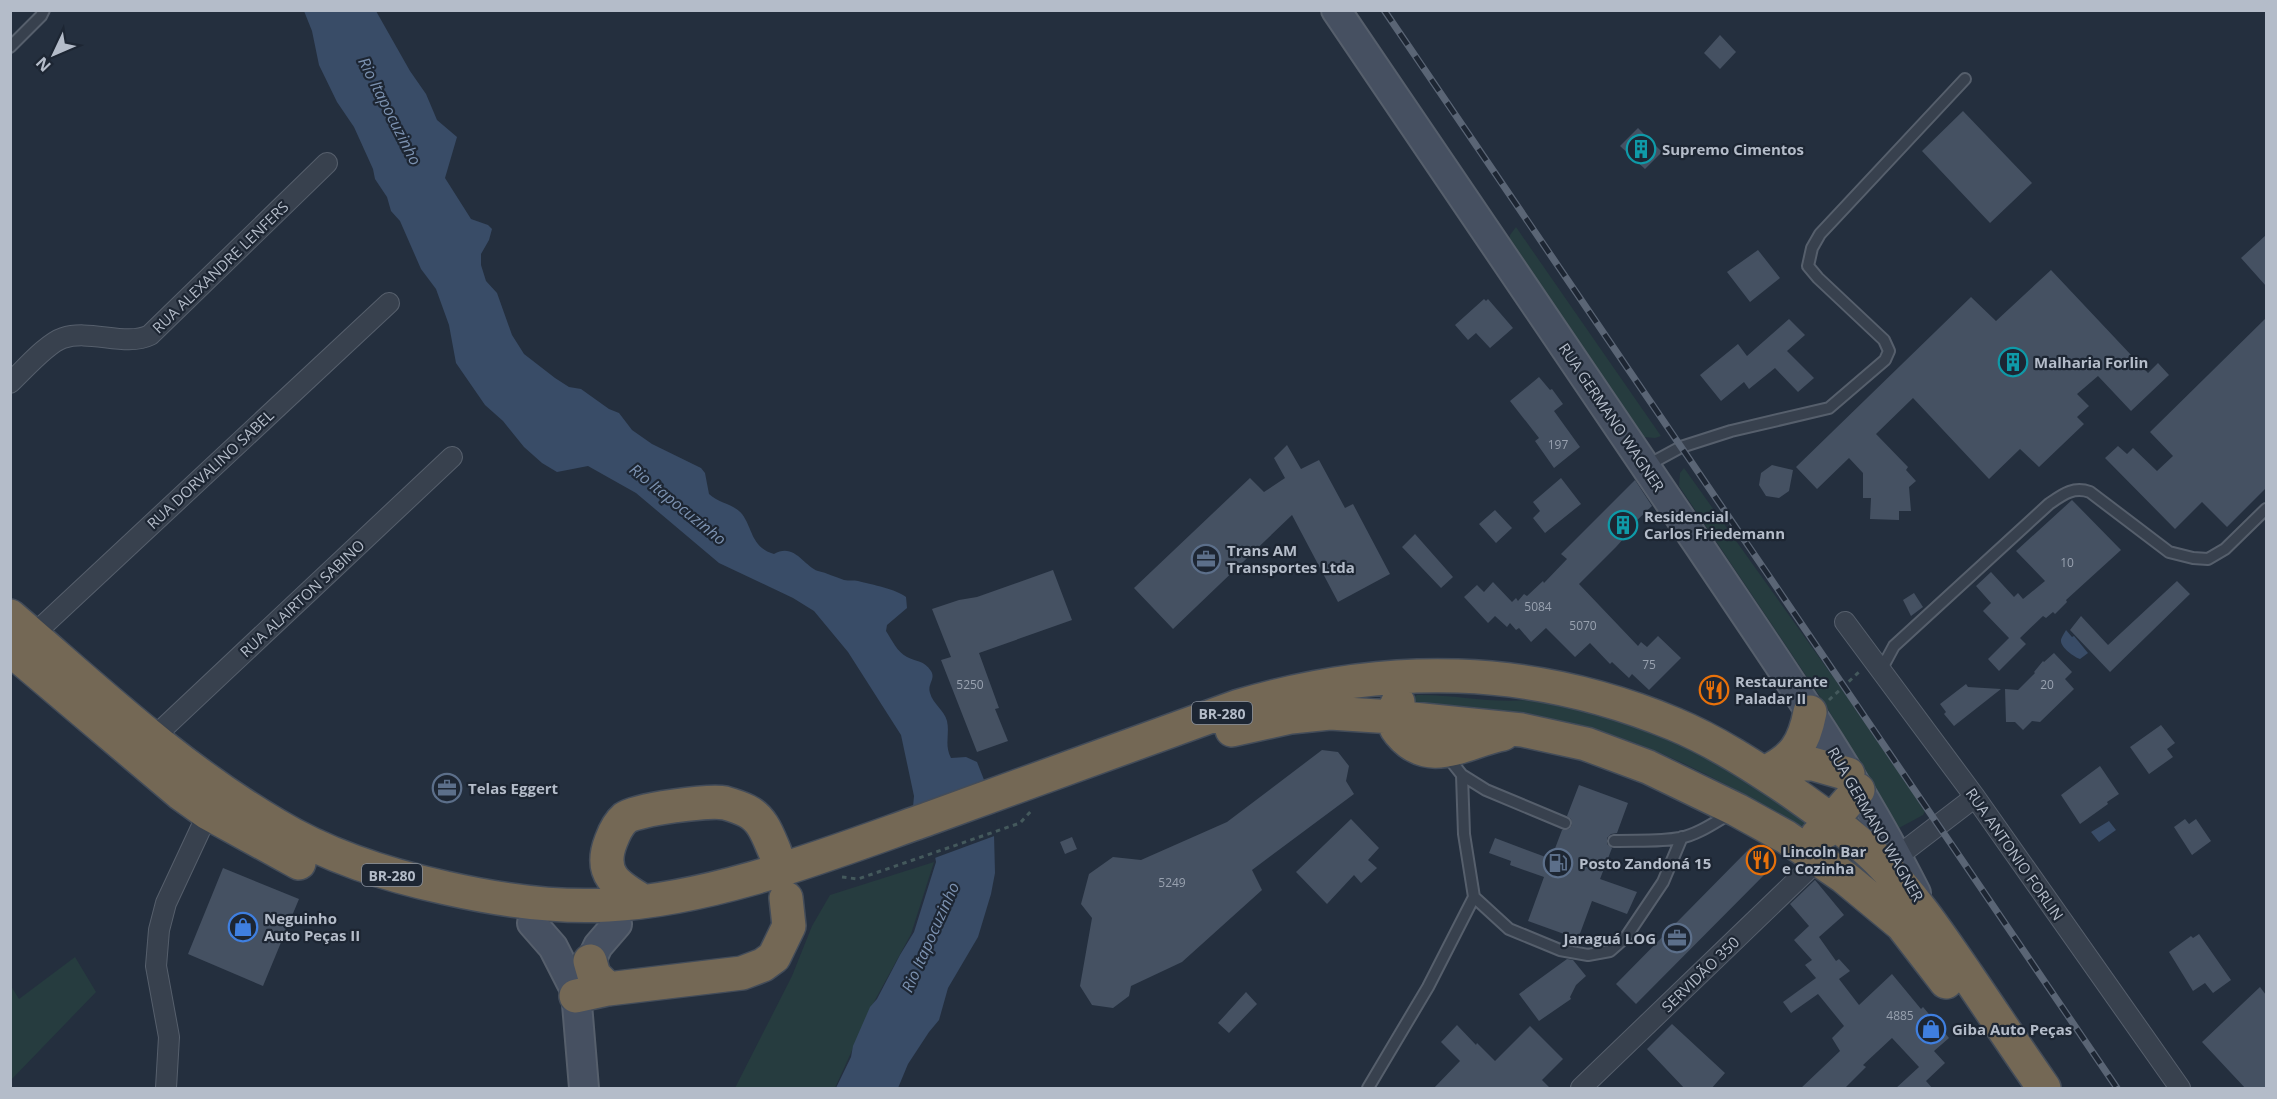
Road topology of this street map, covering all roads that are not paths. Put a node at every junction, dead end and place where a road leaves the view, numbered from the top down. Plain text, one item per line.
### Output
1 (44, 10) edge
2 (1336, 10) edge
3 (10, 47) edge
4 (1965, 79) dead end
5 (327, 164) dead end
6 (389, 303) dead end
7 (10, 383) edge
8 (452, 457) dead end
9 (1646, 466) junction
10 (2266, 509) edge
11 (1845, 622) dead end
12 (18, 633) edge
13 (1877, 665) junction
14 (1444, 675) junction
15 (1809, 711) junction
16 (1393, 717) junction
17 (1522, 730) junction
18 (153, 738) junction
19 (1453, 764) junction
20 (1774, 769) junction
21 (1853, 782) junction
22 (1975, 797) junction
23 (1014, 806) junction
24 (1737, 810) junction
25 (208, 813) junction
26 (1832, 820) junction
27 (1565, 823) dead end
28 (1682, 837) junction
29 (1786, 837) junction
30 (1614, 841) dead end
31 (775, 852) dead end
32 (1898, 856) junction
33 (1819, 859) junction
34 (853, 864) junction
35 (1474, 897) junction
36 (786, 898) dead end
37 (643, 901) junction
38 (532, 923) junction
39 (1931, 923) junction
40 (617, 924) junction
41 (590, 961) joint
42 (587, 993) junction
43 (166, 1089) edge
44 (584, 1089) edge
45 (1368, 1089) edge
46 (1581, 1089) edge
47 (2018, 1089) edge
48 (2044, 1089) edge
49 (2180, 1089) edge

1 - 3 lane
2 - 9 street, RUA GERMANO WAGNER
4 - 9 lane
5 - 7 street, RUA ALEXANDRE LENFERS
6 - 12 street, RUA DORVALINO SABEL
8 - 18 street, RUA ALAIRTON SABINO
9 - 15 street, RUA GERMANO WAGNER
10 - 13 lane
11 - 13 street, RUA ANTONIO FORLIN
12 - 18 highway, BR-280
12 - 25 highway, BR-280
13 - 22 street, RUA ANTONIO FORLIN
14 - 16 highway
14 - 20 highway, BR-280
14 - 23 highway, BR-280
15 - 20 highway
15 - 21 street, RUA GERMANO WAGNER
16 - 17 highway, BR-280
16 - 19 highway
16 - 23 highway, BR-280
17 - 19 highway
17 - 24 highway, BR-280
18 - 37 highway, BR-280
19 - 27 lane
19 - 35 lane
20 - 21 highway
20 - 26 highway, BR-280
21 - 26 highway
21 - 32 street, RUA GERMANO WAGNER
22 - 32 street
22 - 49 street, RUA ANTONIO FORLIN
23 - 34 highway, BR-280
24 - 28 lane
24 - 29 highway, BR-280
25 - 38 highway, BR-280
25 - 43 street
26 - 29 highway
26 - 39 highway, BR-280
28 - 30 lane
28 - 35 lane
29 - 33 highway, BR-280
31 - 37 highway
32 - 39 street, RUA GERMANO WAGNER
33 - 46 street, SERVIDÃO 350
33 - 47 highway, BR-280
34 - 37 highway, BR-280
34 - 40 highway, BR-280
35 - 45 lane
36 - 42 highway
38 - 40 highway, BR-280
38 - 42 street
39 - 48 highway, BR-280
40 - 41 street
41 - 42 highway
42 - 44 street

